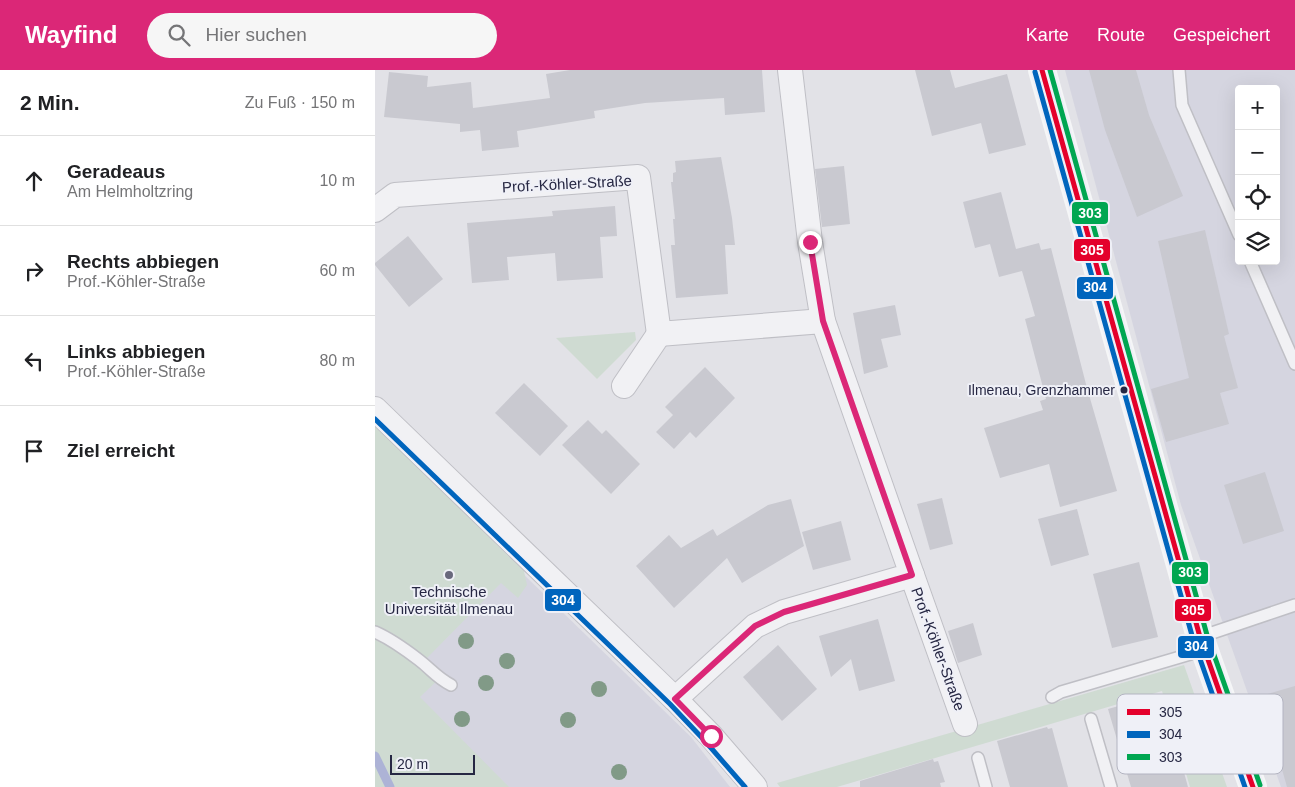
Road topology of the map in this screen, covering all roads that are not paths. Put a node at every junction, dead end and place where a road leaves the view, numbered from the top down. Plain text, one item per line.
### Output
1 (790, 70) edge
2 (1042, 70) edge
3 (1179, 70) edge
4 (375, 210) edge
5 (1235, 226) edge
6 (1252, 265) edge
7 (823, 321) junction
8 (659, 334) junction
9 (1295, 364) edge
10 (625, 386) dead end
11 (375, 409) edge
12 (912, 575) junction
13 (1295, 606) edge
14 (375, 632) edge
15 (1202, 644) junction
16 (451, 685) dead end
17 (1220, 694) edge
18 (1052, 697) dead end
19 (675, 699) junction
20 (1091, 719) dead end
21 (965, 724) dead end
22 (978, 758) dead end
23 (1248, 774) edge
24 (755, 787) edge
25 (986, 787) edge
26 (1111, 787) edge
27 (1253, 787) edge

1 - 7 street, Prof.-Köhler-Straße
2 - 15 main road
3 - 5 lane
4 - 8 street, Prof.-Köhler-Straße
6 - 9 lane
7 - 8 street
7 - 12 street, Prof.-Köhler-Straße
8 - 10 street
11 - 19 street
12 - 19 street, Prof.-Köhler-Straße
12 - 21 street, Prof.-Köhler-Straße
13 - 15 lane
14 - 16 lane
15 - 17 main road
15 - 18 lane
19 - 24 street
20 - 26 lane
22 - 25 lane
23 - 27 main road

